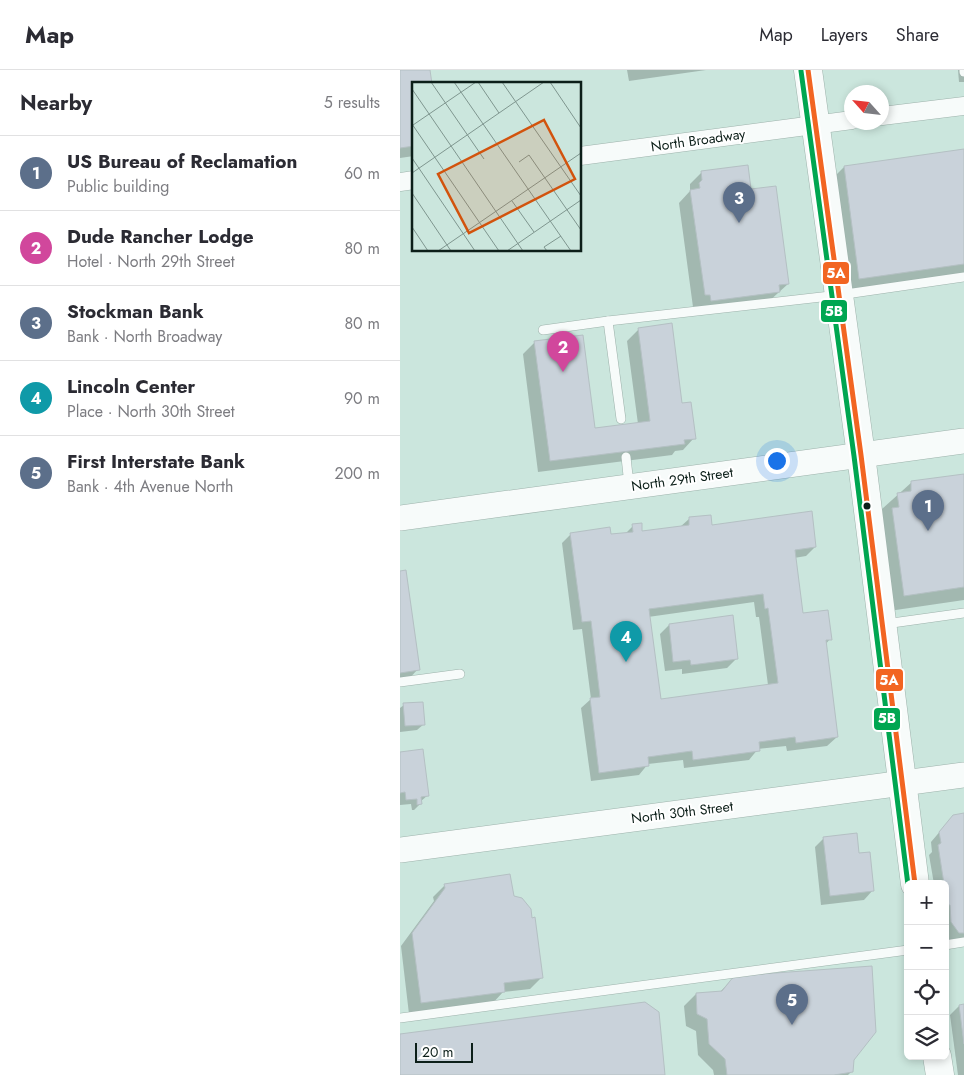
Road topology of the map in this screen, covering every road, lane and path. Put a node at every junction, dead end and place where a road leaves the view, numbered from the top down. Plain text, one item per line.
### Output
1 (808, 70) edge
2 (964, 106) edge
3 (889, 115) edge
4 (844, 121) edge
5 (815, 124) junction
6 (581, 156) edge
7 (964, 277) edge
8 (839, 295) junction
9 (608, 321) junction
10 (543, 330) dead end
11 (621, 419) dead end
12 (964, 441) edge
13 (861, 455) junction
14 (626, 458) dead end
15 (629, 486) junction
16 (400, 518) edge
17 (964, 613) edge
18 (882, 624) junction
19 (460, 674) dead end
20 (400, 682) edge
21 (964, 775) edge
22 (902, 783) junction
23 (400, 850) edge
24 (914, 880) edge
25 (964, 942) edge
26 (949, 944) edge
27 (904, 951) edge
28 (400, 1018) edge
29 (938, 1060) edge
30 (940, 1075) edge

1 - 5 main road
2 - 3 street
4 - 5 street, North Broadway
5 - 6 street, North Broadway
5 - 8 main road
7 - 8 lane
8 - 9 lane
8 - 13 main road
9 - 10 lane
9 - 11 lane
12 - 13 street, North 29th Street
13 - 15 street, North 29th Street
13 - 18 main road
14 - 15 lane
15 - 16 street, North 29th Street
17 - 18 lane
18 - 22 main road
19 - 20 lane
21 - 22 street, North 30th Street
22 - 23 street, North 30th Street
22 - 24 main road
25 - 26 lane
27 - 28 lane
29 - 30 main road

